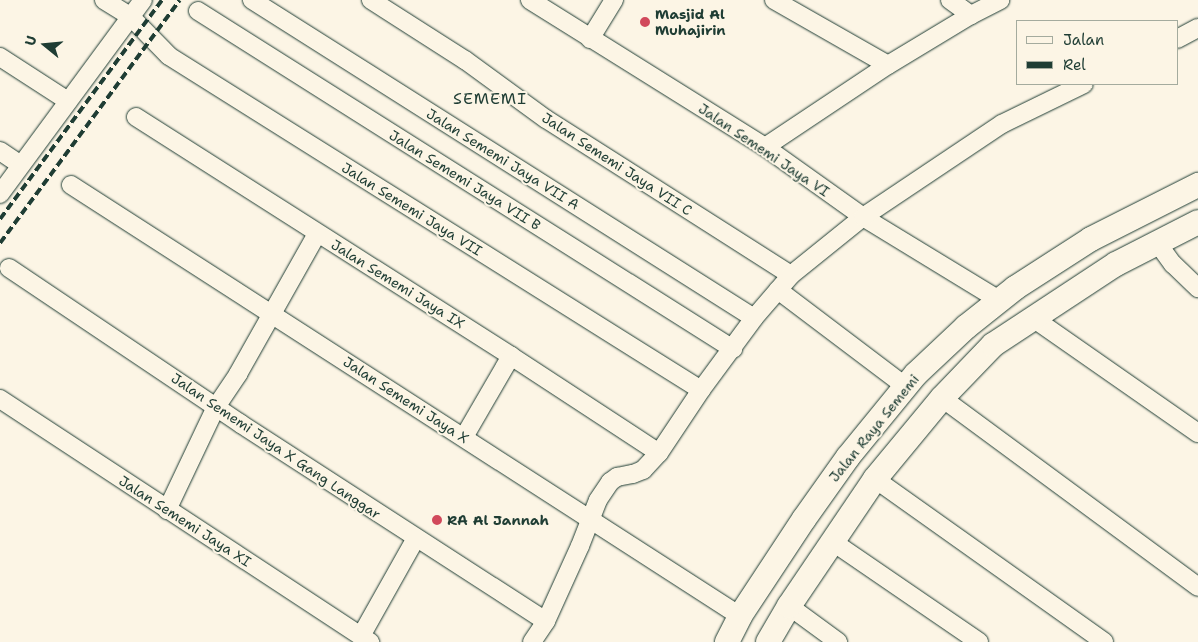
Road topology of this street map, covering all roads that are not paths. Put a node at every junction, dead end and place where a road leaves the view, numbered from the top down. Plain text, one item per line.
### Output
1 (104, 0) edge
2 (143, 0) edge
3 (252, 0) edge
4 (371, 0) edge
5 (530, 0) edge
6 (614, 0) edge
7 (774, 0) edge
8 (950, 0) edge
9 (1000, 0) edge
10 (198, 11) dead end
11 (971, 14) junction
12 (131, 17) junction
13 (1198, 28) edge
14 (1178, 38) edge
15 (590, 39) junction
16 (0, 57) edge
17 (888, 65) junction
18 (1082, 85) edge
19 (68, 101) junction
20 (136, 117) dead end
21 (765, 147) junction
22 (0, 151) edge
23 (21, 165) junction
24 (71, 185) dead end
25 (1198, 185) edge
26 (0, 194) edge
27 (863, 217) junction
28 (1198, 222) edge
29 (317, 234) junction
30 (1156, 241) junction
31 (9, 268) dead end
32 (791, 275) junction
33 (1198, 288) edge
34 (778, 290) junction
35 (999, 300) junction
36 (272, 313) junction
37 (754, 318) junction
38 (1034, 318) junction
39 (732, 349) junction
40 (511, 356) junction
41 (905, 386) junction
42 (701, 390) junction
43 (942, 398) junction
44 (0, 399) edge
45 (216, 406) junction
46 (1198, 433) edge
47 (464, 437) junction
48 (659, 453) junction
49 (875, 479) junction
50 (167, 510) junction
51 (590, 521) junction
52 (416, 538) junction
53 (833, 542) junction
54 (1198, 588) edge
55 (789, 606) junction
56 (740, 616) junction
57 (546, 621) junction
58 (366, 639) edge
59 (532, 642) edge
60 (727, 642) edge
61 (768, 642) edge
62 (838, 642) edge
63 (979, 642) edge
64 (1104, 642) edge

1 - 12 street, Jalan Sememi Jaya VII
2 - 12 street
3 - 37 street, Jalan Sememi Jaya VII A
4 - 32 street, Jalan Sememi Jaya VII C
5 - 15 street, Jalan Sememi Jaya VI
6 - 15 street
7 - 17 street
8 - 11 street
9 - 11 street
10 - 39 street, Jalan Sememi Jaya VII B
11 - 17 street
12 - 19 street
12 - 42 street, Jalan Sememi Jaya VII
13 - 14 street
15 - 21 street, Jalan Sememi Jaya VI
16 - 19 street
17 - 21 street
18 - 27 street
19 - 23 street
20 - 29 street, Jalan Sememi Jaya IX
21 - 27 street, Jalan Sememi Jaya VI
22 - 23 street
23 - 26 street
24 - 36 street, Jalan Sememi Jaya X
25 - 35 main road, Jalan Raya Sememi
27 - 32 street
27 - 35 street, Jalan Sememi Jaya VI
28 - 30 main road
29 - 36 street
29 - 40 street, Jalan Sememi Jaya IX
30 - 33 street
30 - 38 main road
31 - 45 street, Jalan Sememi Jaya X Gang Langgar
32 - 34 street
34 - 37 street
34 - 41 street
35 - 41 main road, Jalan Raya Sememi
36 - 45 street
36 - 47 street, Jalan Sememi Jaya X
37 - 39 street
38 - 43 main road
38 - 46 street
39 - 42 street
40 - 47 street
40 - 48 street, Jalan Sememi Jaya IX
41 - 56 main road, Jalan Raya Sememi
42 - 48 street
43 - 49 main road
43 - 54 street
44 - 50 street, Jalan Sememi Jaya XI
45 - 50 street
45 - 52 street, Jalan Sememi Jaya X Gang Langgar
47 - 51 street, Jalan Sememi Jaya X
48 - 51 street
49 - 53 main road
49 - 64 street
50 - 58 street, Jalan Sememi Jaya XI
51 - 56 street, Jalan Sememi Jaya X
51 - 57 street
52 - 57 street, Jalan Sememi Jaya X Gang Langgar
52 - 58 street
53 - 55 main road
53 - 63 street
55 - 61 main road
55 - 62 street
56 - 60 main road, Jalan Raya Sememi
57 - 59 street

